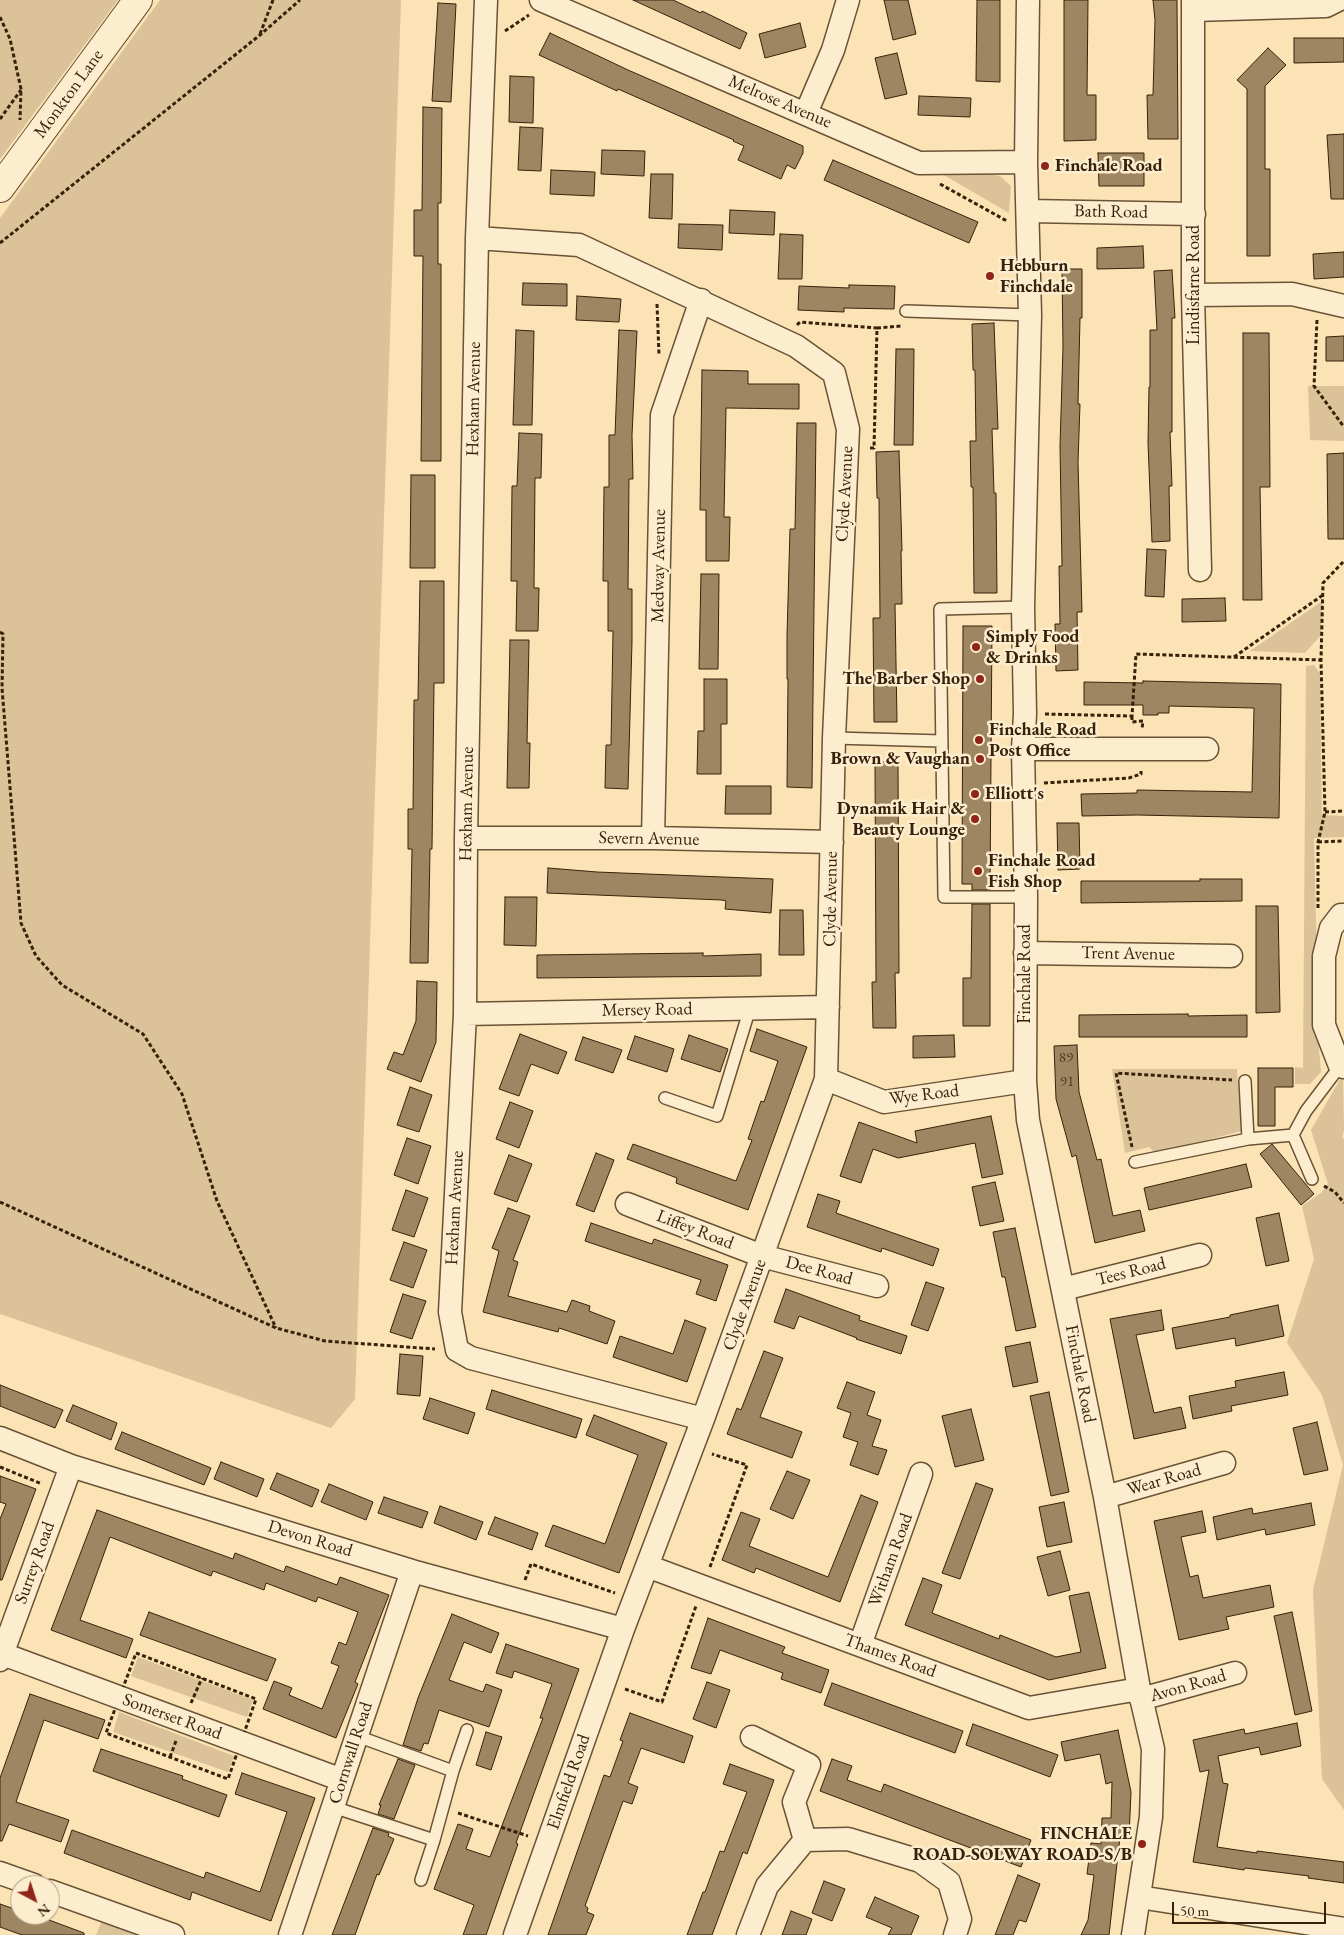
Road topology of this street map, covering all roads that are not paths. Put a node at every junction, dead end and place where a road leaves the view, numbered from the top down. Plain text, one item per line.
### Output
1 (138, 0) edge
2 (486, 0) edge
3 (848, 0) edge
4 (1028, 0) edge
5 (1338, 0) edge
6 (544, 1) edge
7 (1194, 5) edge
8 (806, 113) junction
9 (1026, 162) junction
10 (0, 188) edge
11 (1029, 211) junction
12 (1194, 214) junction
13 (477, 238) junction
14 (1193, 295) junction
15 (701, 300) junction
16 (1344, 306) edge
17 (906, 311) dead end
18 (1030, 315) junction
19 (1200, 570) dead end
20 (1023, 607) junction
21 (834, 738) junction
22 (942, 741) junction
23 (1023, 749) junction
24 (1207, 749) dead end
25 (466, 838) junction
26 (653, 838) junction
27 (832, 842) junction
28 (1026, 897) junction
29 (1337, 922) edge
30 (1025, 953) junction
31 (1231, 956) dead end
32 (828, 1007) junction
33 (750, 1008) junction
34 (465, 1014) junction
35 (1342, 1067) edge
36 (826, 1079) junction
37 (1025, 1081) junction
38 (1245, 1081) road end
39 (665, 1098) dead end
40 (1293, 1135) junction
41 (1248, 1139) junction
42 (1136, 1162) road end
43 (1312, 1179) road end
44 (627, 1204) dead end
45 (1200, 1255) dead end
46 (762, 1256) junction
47 (876, 1286) dead end
48 (1063, 1289) junction
49 (703, 1419) junction
50 (0, 1438) edge
51 (1224, 1463) dead end
52 (71, 1466) junction
53 (921, 1474) dead end
54 (1105, 1498) junction
55 (647, 1566) junction
56 (412, 1571) junction
57 (623, 1629) junction
58 (860, 1645) junction
59 (1, 1656) edge
60 (1235, 1673) dead end
61 (1140, 1694) junction
62 (467, 1730) dead end
63 (357, 1736) junction
64 (752, 1737) dead end
65 (453, 1770) junction
66 (342, 1780) junction
67 (333, 1807) junction
68 (434, 1840) junction
69 (806, 1840) junction
70 (421, 1880) dead end
71 (60, 1895) edge
72 (1139, 1897) junction
73 (1344, 1929) edge
74 (173, 1935) edge
75 (290, 1935) edge
76 (515, 1935) edge
77 (748, 1935) edge
78 (954, 1935) edge
79 (1133, 1935) edge

1 - 10 street, Monkton Lane
2 - 13 street, Hexham Avenue
3 - 8 street
4 - 9 street, Finchale Road
5 - 7 street
6 - 8 street, Melrose Avenue
7 - 12 street, Lindisfarne Road
8 - 9 street, Melrose Avenue
9 - 11 street, Finchale Road
11 - 12 street, Bath Road
11 - 18 street, Finchale Road
12 - 14 street, Lindisfarne Road
13 - 15 street, Clyde Avenue
13 - 25 street, Hexham Avenue
14 - 16 street
14 - 19 street, Lindisfarne Road
15 - 21 street, Clyde Avenue
15 - 26 street, Medway Avenue
17 - 18 lane
18 - 20 street, Finchale Road
20 - 22 lane
20 - 23 street, Finchale Road
21 - 22 lane
21 - 27 street, Clyde Avenue
22 - 28 lane
23 - 24 street
23 - 28 street, Finchale Road
25 - 26 street, Severn Avenue
25 - 34 street, Hexham Avenue
26 - 27 street, Severn Avenue
27 - 32 street, Clyde Avenue
28 - 30 street, Finchale Road
29 - 35 street
30 - 31 street, Trent Avenue
30 - 37 street, Finchale Road
32 - 33 street, Mersey Road
32 - 36 street, Clyde Avenue
33 - 34 street, Mersey Road
33 - 39 lane
34 - 49 street, Hexham Avenue
35 - 40 lane
36 - 37 street, Wye Road
36 - 46 street, Clyde Avenue
37 - 48 street, Finchale Road
38 - 41 lane
40 - 41 lane
40 - 43 lane
41 - 42 lane
44 - 46 street, Liffey Road
45 - 48 street, Tees Road
46 - 47 street, Dee Road
46 - 49 street, Clyde Avenue
48 - 54 street, Finchale Road
49 - 55 street, Clyde Avenue
50 - 52 street, Devon Road
51 - 54 street, Wear Road
52 - 56 street, Devon Road
52 - 59 street, Surrey Road
53 - 58 street, Witham Road
54 - 61 street, Finchale Road
55 - 57 street, Clyde Avenue
55 - 58 street, Thames Road
56 - 57 street, Devon Road
56 - 63 street, Cornwall Road
57 - 76 street, Elmfield Road
58 - 61 street, Thames Road
59 - 66 street, Somerset Road
60 - 61 street, Avon Road
61 - 72 street, Finchale Road
62 - 65 lane
63 - 65 lane
63 - 66 street, Cornwall Road
64 - 69 street
65 - 68 lane
66 - 67 street, Cornwall Road
67 - 68 lane
67 - 75 street, Cornwall Road
68 - 70 lane
69 - 77 street
69 - 78 street
71 - 74 street
72 - 73 street
72 - 79 street, Finchale Road

